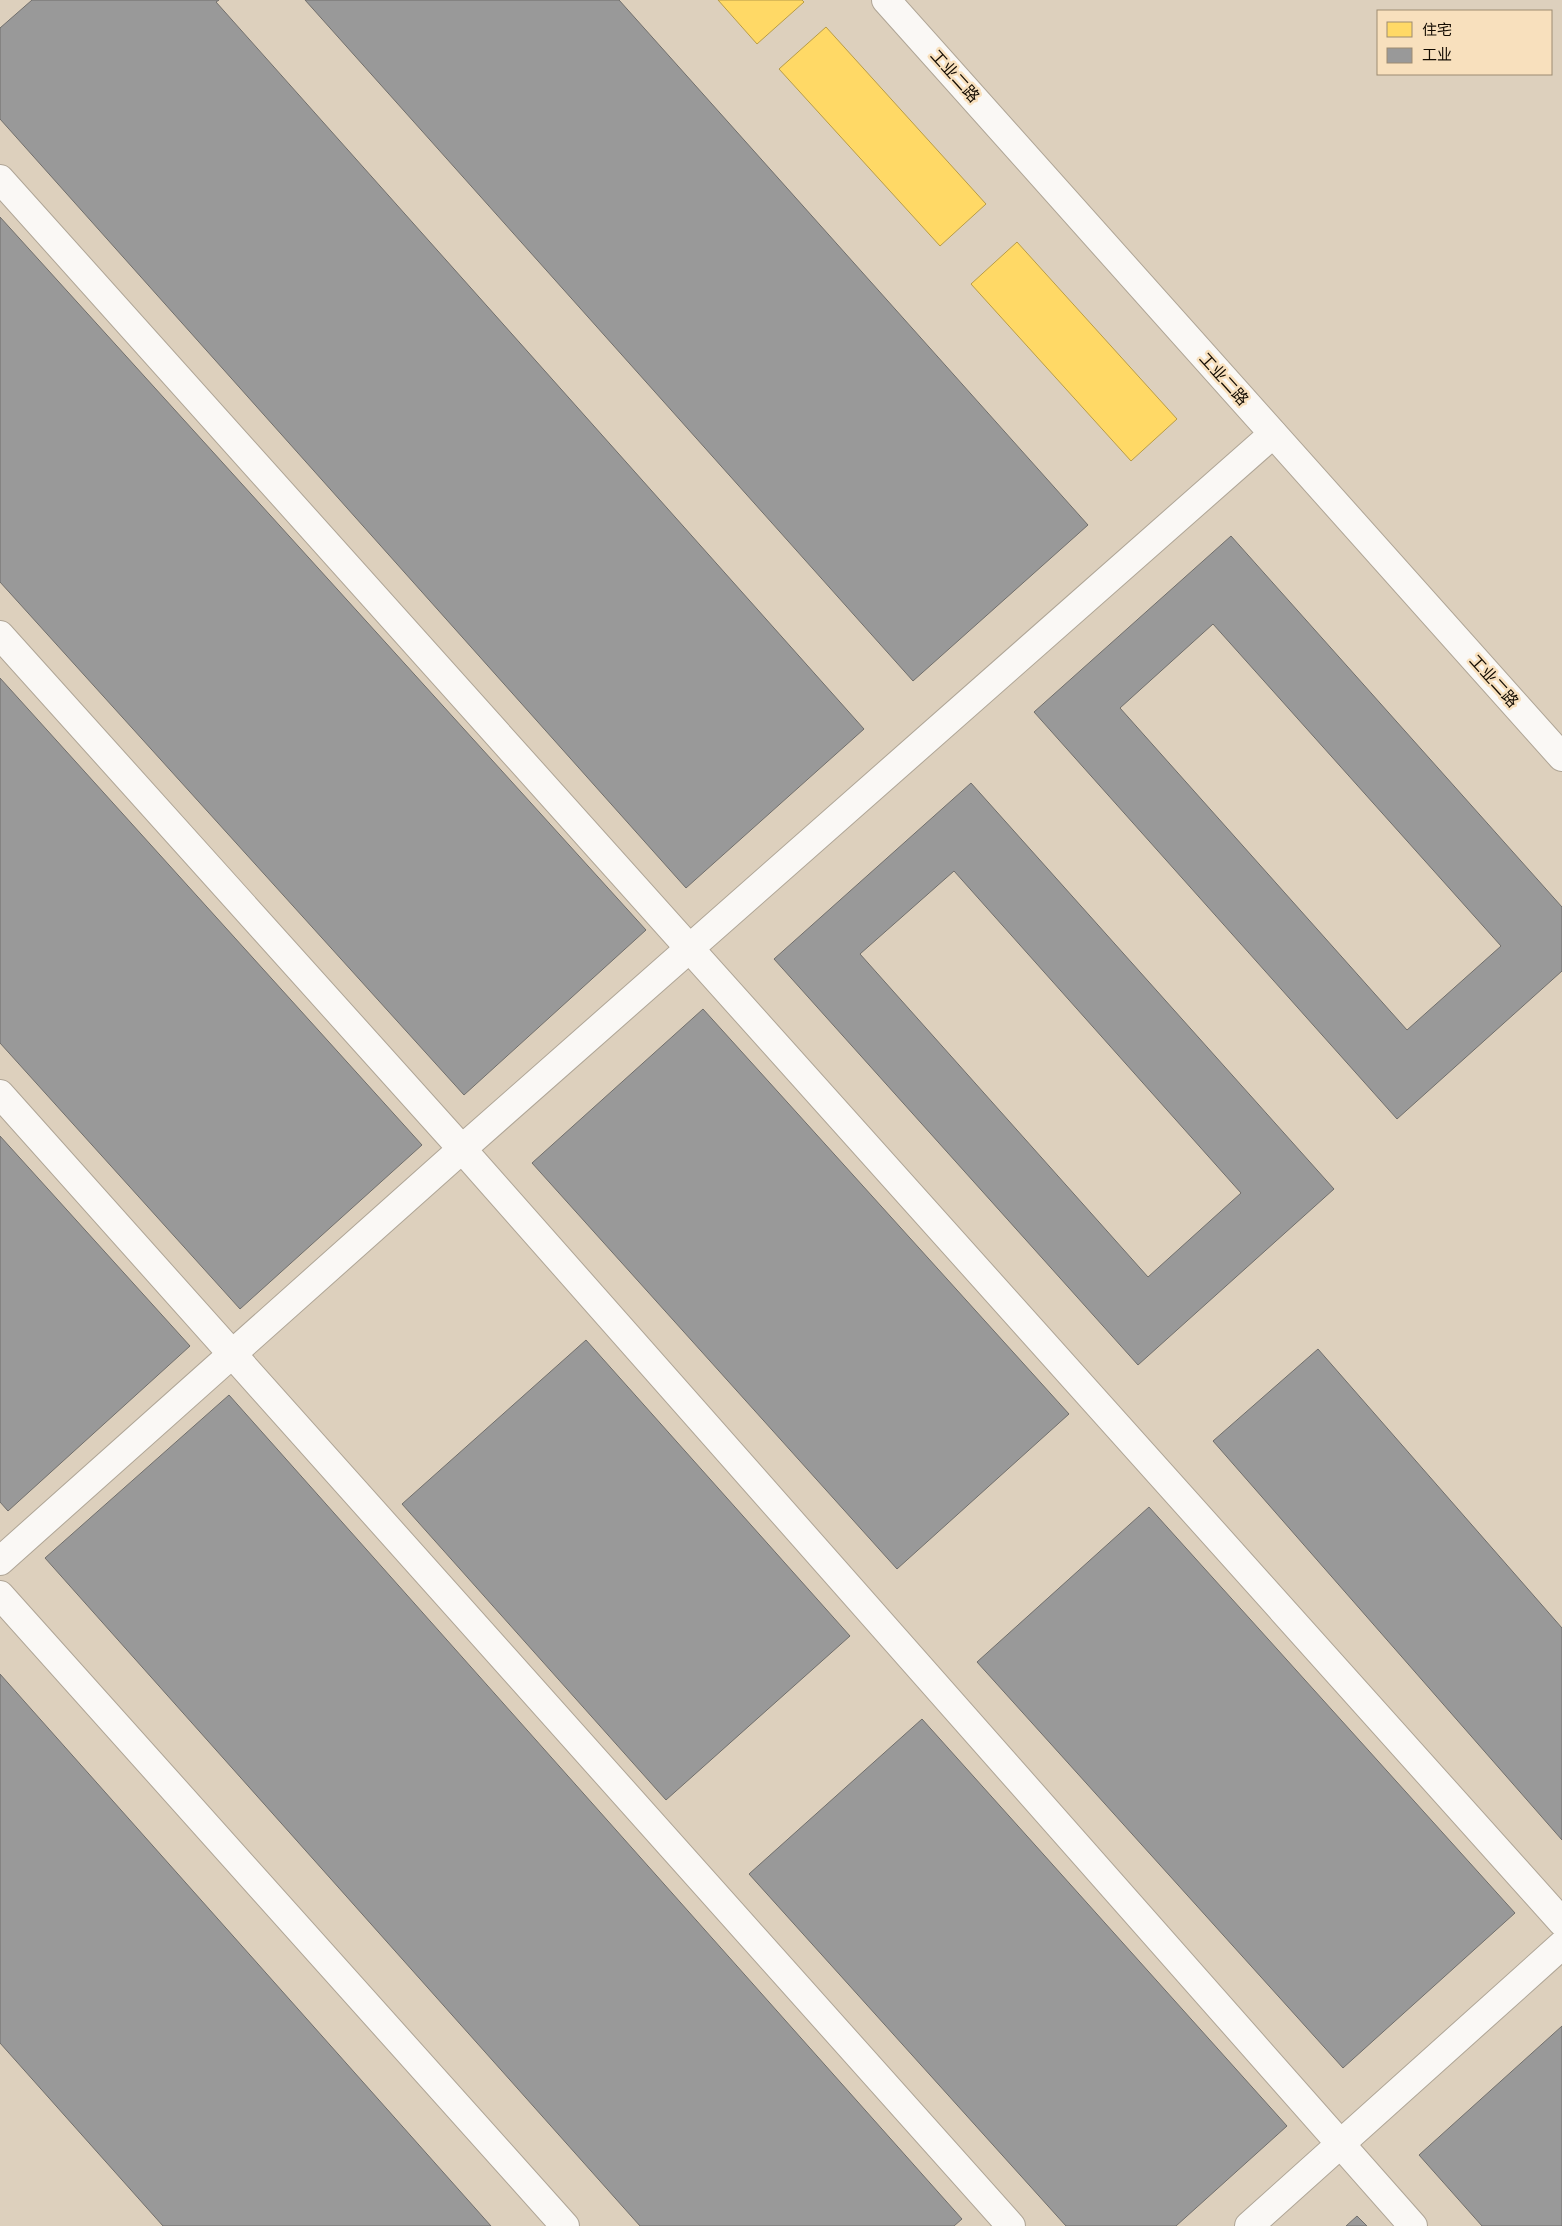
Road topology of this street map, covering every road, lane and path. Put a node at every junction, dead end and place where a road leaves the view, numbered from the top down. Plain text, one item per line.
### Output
1 (886, 0) edge
2 (0, 178) edge
3 (1273, 434) junction
4 (0, 635) edge
5 (1562, 757) edge
6 (690, 948) junction
7 (0, 1094) edge
8 (462, 1149) junction
9 (232, 1354) junction
10 (0, 1561) edge
11 (0, 1595) edge
12 (1562, 1922) edge
13 (1562, 1945) edge
14 (1340, 2144) junction
15 (565, 2226) edge
16 (1011, 2226) edge
17 (1249, 2226) edge
18 (1413, 2226) edge

1 - 3 street, 工业二路
2 - 6 street
3 - 5 street, 工业二路
3 - 6 street
4 - 8 street
6 - 8 street
6 - 12 street
7 - 9 street
8 - 9 street
8 - 14 street
9 - 10 street
9 - 16 street
11 - 15 street
13 - 14 street
14 - 17 street
14 - 18 street

